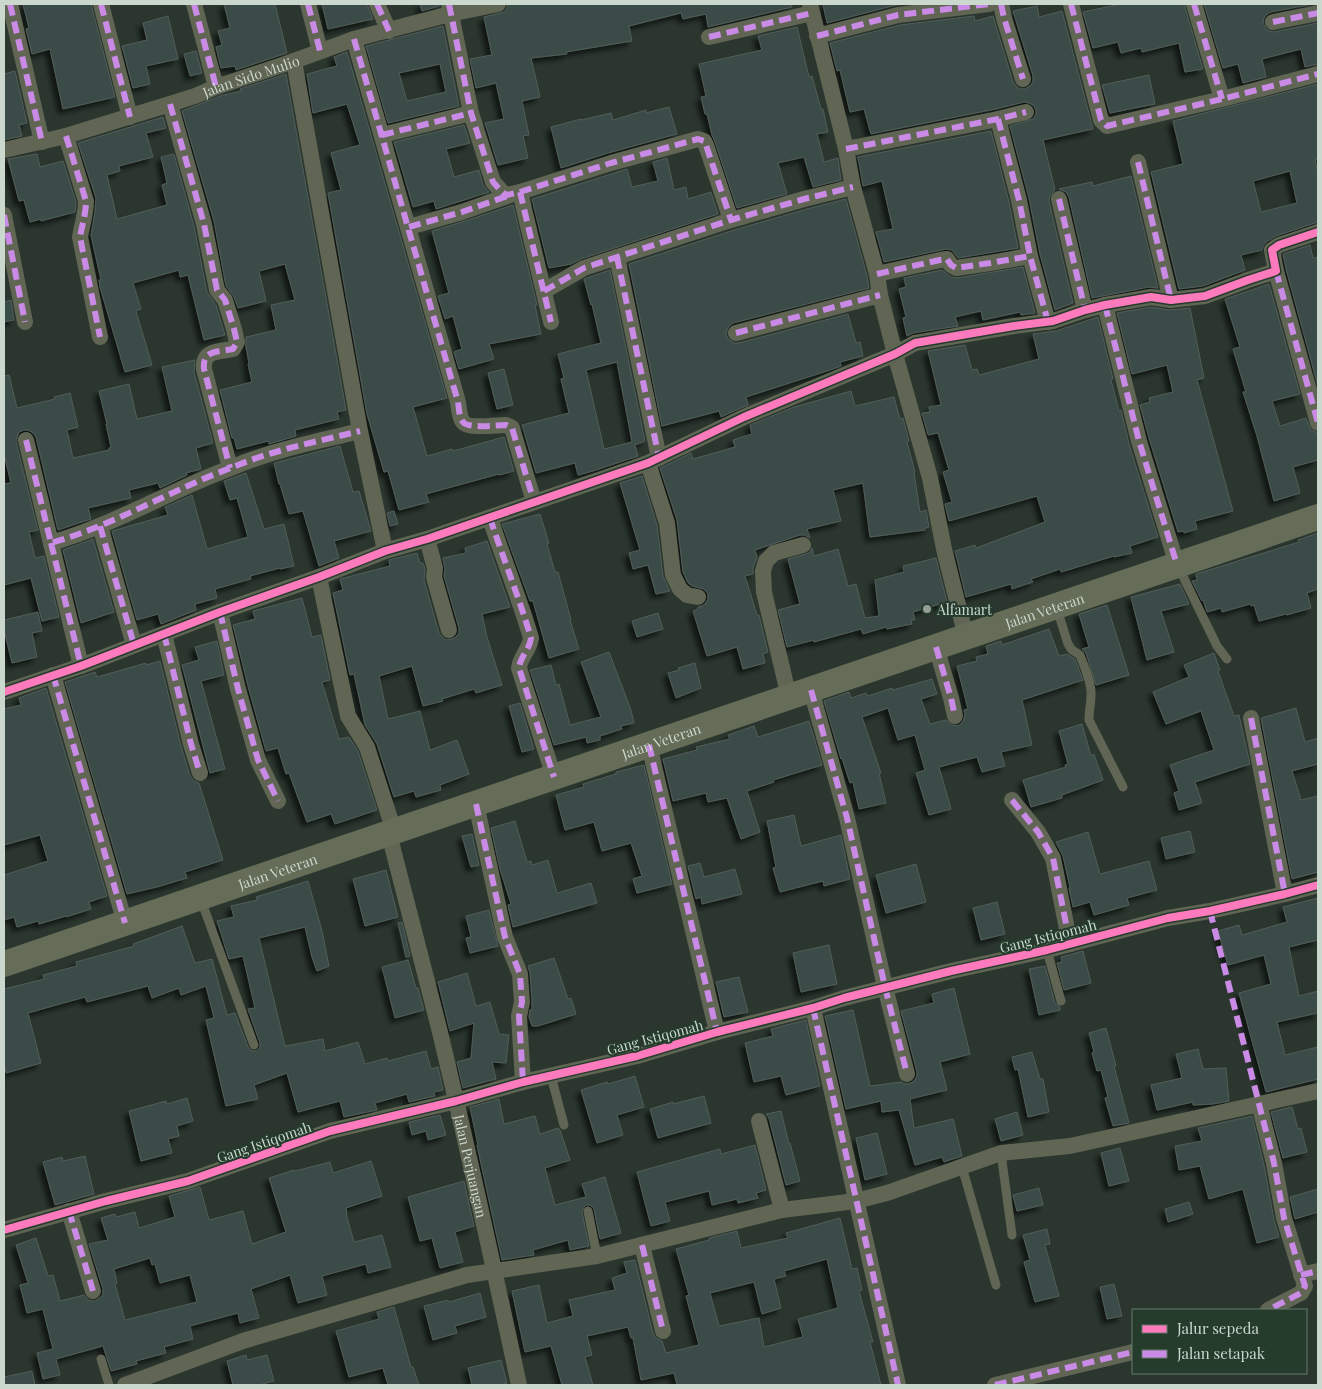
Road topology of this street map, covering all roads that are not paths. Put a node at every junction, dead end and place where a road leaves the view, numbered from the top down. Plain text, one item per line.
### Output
1 (10, 4) edge
2 (101, 4) edge
3 (194, 4) edge
4 (308, 4) edge
5 (378, 4) edge
6 (498, 4) edge
7 (989, 4) edge
8 (1001, 4) edge
9 (1072, 4) edge
10 (1194, 4) edge
11 (811, 8) edge
12 (450, 9) edge
13 (1318, 13) edge
14 (1273, 22) dead end
15 (389, 30) junction
16 (818, 36) junction
17 (709, 37) dead end
18 (354, 39) junction
19 (320, 51) junction
20 (294, 61) junction
21 (1318, 74) edge
22 (1023, 79) dead end
23 (216, 87) junction
24 (1222, 99) junction
25 (170, 104) junction
26 (1026, 112) dead end
27 (471, 113) junction
28 (130, 117) junction
29 (998, 119) junction
30 (382, 134) junction
31 (66, 136) junction
32 (42, 142) junction
33 (846, 149) junction
34 (4, 150) edge
35 (1138, 162) dead end
36 (853, 187) junction
37 (515, 194) junction
38 (1059, 199) dead end
39 (4, 215) edge
40 (731, 220) junction
41 (409, 227) junction
42 (1318, 232) edge
43 (1030, 256) junction
44 (617, 257) junction
45 (1276, 271) junction
46 (877, 274) junction
47 (544, 291) junction
48 (880, 295) junction
49 (1171, 300) junction
50 (1106, 305) junction
51 (1086, 310) junction
52 (25, 322) dead end
53 (551, 322) dead end
54 (1048, 322) junction
55 (736, 333) dead end
56 (100, 337) dead end
57 (895, 354) junction
58 (1318, 423) edge
59 (360, 431) junction
60 (26, 440) dead end
61 (654, 460) junction
62 (230, 468) junction
63 (534, 502) junction
64 (1318, 517) edge
65 (490, 518) junction
66 (100, 526) junction
67 (427, 539) junction
68 (51, 543) junction
69 (803, 546) dead end
70 (386, 551) junction
71 (1177, 565) junction
72 (320, 577) junction
73 (698, 597) dead end
74 (1056, 606) junction
75 (220, 612) junction
76 (449, 630) dead end
77 (164, 634) junction
78 (966, 637) junction
79 (134, 645) junction
80 (936, 647) junction
81 (1227, 659) dead end
82 (82, 666) junction
83 (53, 675) junction
84 (5, 688) edge
85 (800, 693) junction
86 (955, 716) dead end
87 (1251, 718) dead end
88 (649, 745) junction
89 (200, 773) dead end
90 (554, 777) junction
91 (1123, 786) dead end
92 (1012, 800) dead end
93 (278, 801) dead end
94 (476, 804) junction
95 (392, 832) junction
96 (1318, 885) edge
97 (1285, 894) junction
98 (200, 898) junction
99 (124, 923) junction
100 (1070, 944) junction
101 (1047, 950) junction
102 (4, 964) edge
103 (885, 987) junction
104 (1061, 1002) dead end
105 (813, 1008) junction
106 (717, 1032) junction
107 (254, 1045) dead end
108 (907, 1074) dead end
109 (551, 1076) junction
110 (522, 1082) junction
111 (1318, 1091) edge
112 (456, 1101) junction
113 (1259, 1104) junction
114 (759, 1121) dead end
115 (564, 1125) dead end
116 (1001, 1153) junction
117 (962, 1167) junction
118 (856, 1201) junction
119 (782, 1210) junction
120 (588, 1211) dead end
121 (69, 1212) junction
122 (4, 1230) edge
123 (1012, 1235) dead end
124 (642, 1245) junction
125 (597, 1256) junction
126 (1318, 1271) edge
127 (495, 1272) junction
128 (1301, 1275) junction
129 (996, 1285) dead end
130 (93, 1291) dead end
131 (1270, 1309) edge
132 (663, 1331) dead end
133 (1132, 1352) edge
134 (101, 1359) dead end
135 (109, 1385) edge
136 (125, 1385) edge
137 (519, 1385) edge
138 (898, 1385) edge
139 (995, 1385) edge

1 - 32 street
2 - 28 street
3 - 23 street
4 - 19 street
5 - 15 street
6 - 12 street, Jalan Sido Mulio
7 - 16 street
8 - 22 street
9 - 24 street
10 - 24 street
11 - 16 street
11 - 17 street
12 - 15 street, Jalan Sido Mulio
12 - 27 street
13 - 14 street
15 - 18 street, Jalan Sido Mulio
16 - 33 street
18 - 19 street, Jalan Sido Mulio
18 - 30 street
19 - 20 street, Jalan Sido Mulio
20 - 23 street, Jalan Sido Mulio
20 - 59 street
21 - 24 street
23 - 25 street, Jalan Sido Mulio
25 - 28 street, Jalan Sido Mulio
25 - 62 street
26 - 29 street
27 - 30 street
27 - 37 street
28 - 31 street, Jalan Sido Mulio
29 - 33 street
29 - 43 street
30 - 41 street
31 - 32 street, Jalan Sido Mulio
31 - 56 street
32 - 34 street, Jalan Sido Mulio
33 - 36 street
35 - 49 street
36 - 40 street
36 - 46 street
37 - 40 street
37 - 41 street
37 - 47 street
38 - 51 street
39 - 52 street
40 - 44 street
41 - 63 street
42 - 45 street
43 - 46 street
43 - 54 street
44 - 47 street
44 - 61 street
45 - 49 street
45 - 58 street
46 - 48 street
47 - 53 street
48 - 55 street
48 - 57 street
49 - 50 street
50 - 51 street
50 - 71 street
51 - 54 street
54 - 57 street
57 - 61 street
57 - 78 street
59 - 62 street
59 - 70 street
60 - 68 street
61 - 63 street
61 - 73 street
62 - 66 street
63 - 65 street
64 - 71 main road, Jalan Veteran
65 - 67 street
65 - 90 street
66 - 68 street
66 - 79 street
67 - 70 street
67 - 76 street
68 - 82 street
69 - 85 street
70 - 72 street
71 - 74 main road, Jalan Veteran
71 - 81 lane
72 - 75 street
72 - 95 street, Jalan Perjuangan
74 - 78 main road, Jalan Veteran
74 - 91 lane
75 - 77 street
75 - 93 street
77 - 79 street
77 - 89 street
78 - 80 main road, Jalan Veteran
79 - 82 street
80 - 85 main road, Jalan Veteran
80 - 86 street
82 - 83 street
83 - 84 street
83 - 99 street
85 - 88 main road, Jalan Veteran
85 - 103 street
87 - 97 street
88 - 90 main road, Jalan Veteran
88 - 106 street
90 - 94 main road, Jalan Veteran
92 - 100 street
94 - 95 main road, Jalan Veteran
94 - 110 street
95 - 98 main road, Jalan Veteran
95 - 112 street, Jalan Perjuangan
96 - 97 street, Gang Istiqomah
97 - 100 street, Gang Istiqomah
98 - 99 main road, Jalan Veteran
98 - 107 lane
99 - 102 main road, Jalan Veteran
100 - 101 street, Gang Istiqomah
101 - 103 street, Gang Istiqomah
101 - 104 lane
103 - 105 street, Gang Istiqomah
103 - 108 street
105 - 106 street, Gang Istiqomah
105 - 118 street
106 - 109 street, Gang Istiqomah
109 - 110 street, Gang Istiqomah
109 - 115 lane
110 - 112 street, Gang Istiqomah
111 - 113 street
112 - 121 street, Gang Istiqomah
112 - 127 street, Jalan Perjuangan
113 - 116 street
113 - 128 street
114 - 119 street
116 - 117 street
116 - 123 lane
117 - 118 street
117 - 129 lane
118 - 119 street
118 - 138 street
119 - 124 street
120 - 125 lane
121 - 122 street, Gang Istiqomah
121 - 130 street
124 - 125 street
124 - 132 street
125 - 127 street
126 - 128 street
127 - 136 street
127 - 137 street, Jalan Perjuangan
128 - 131 street
133 - 139 street
134 - 135 lane

